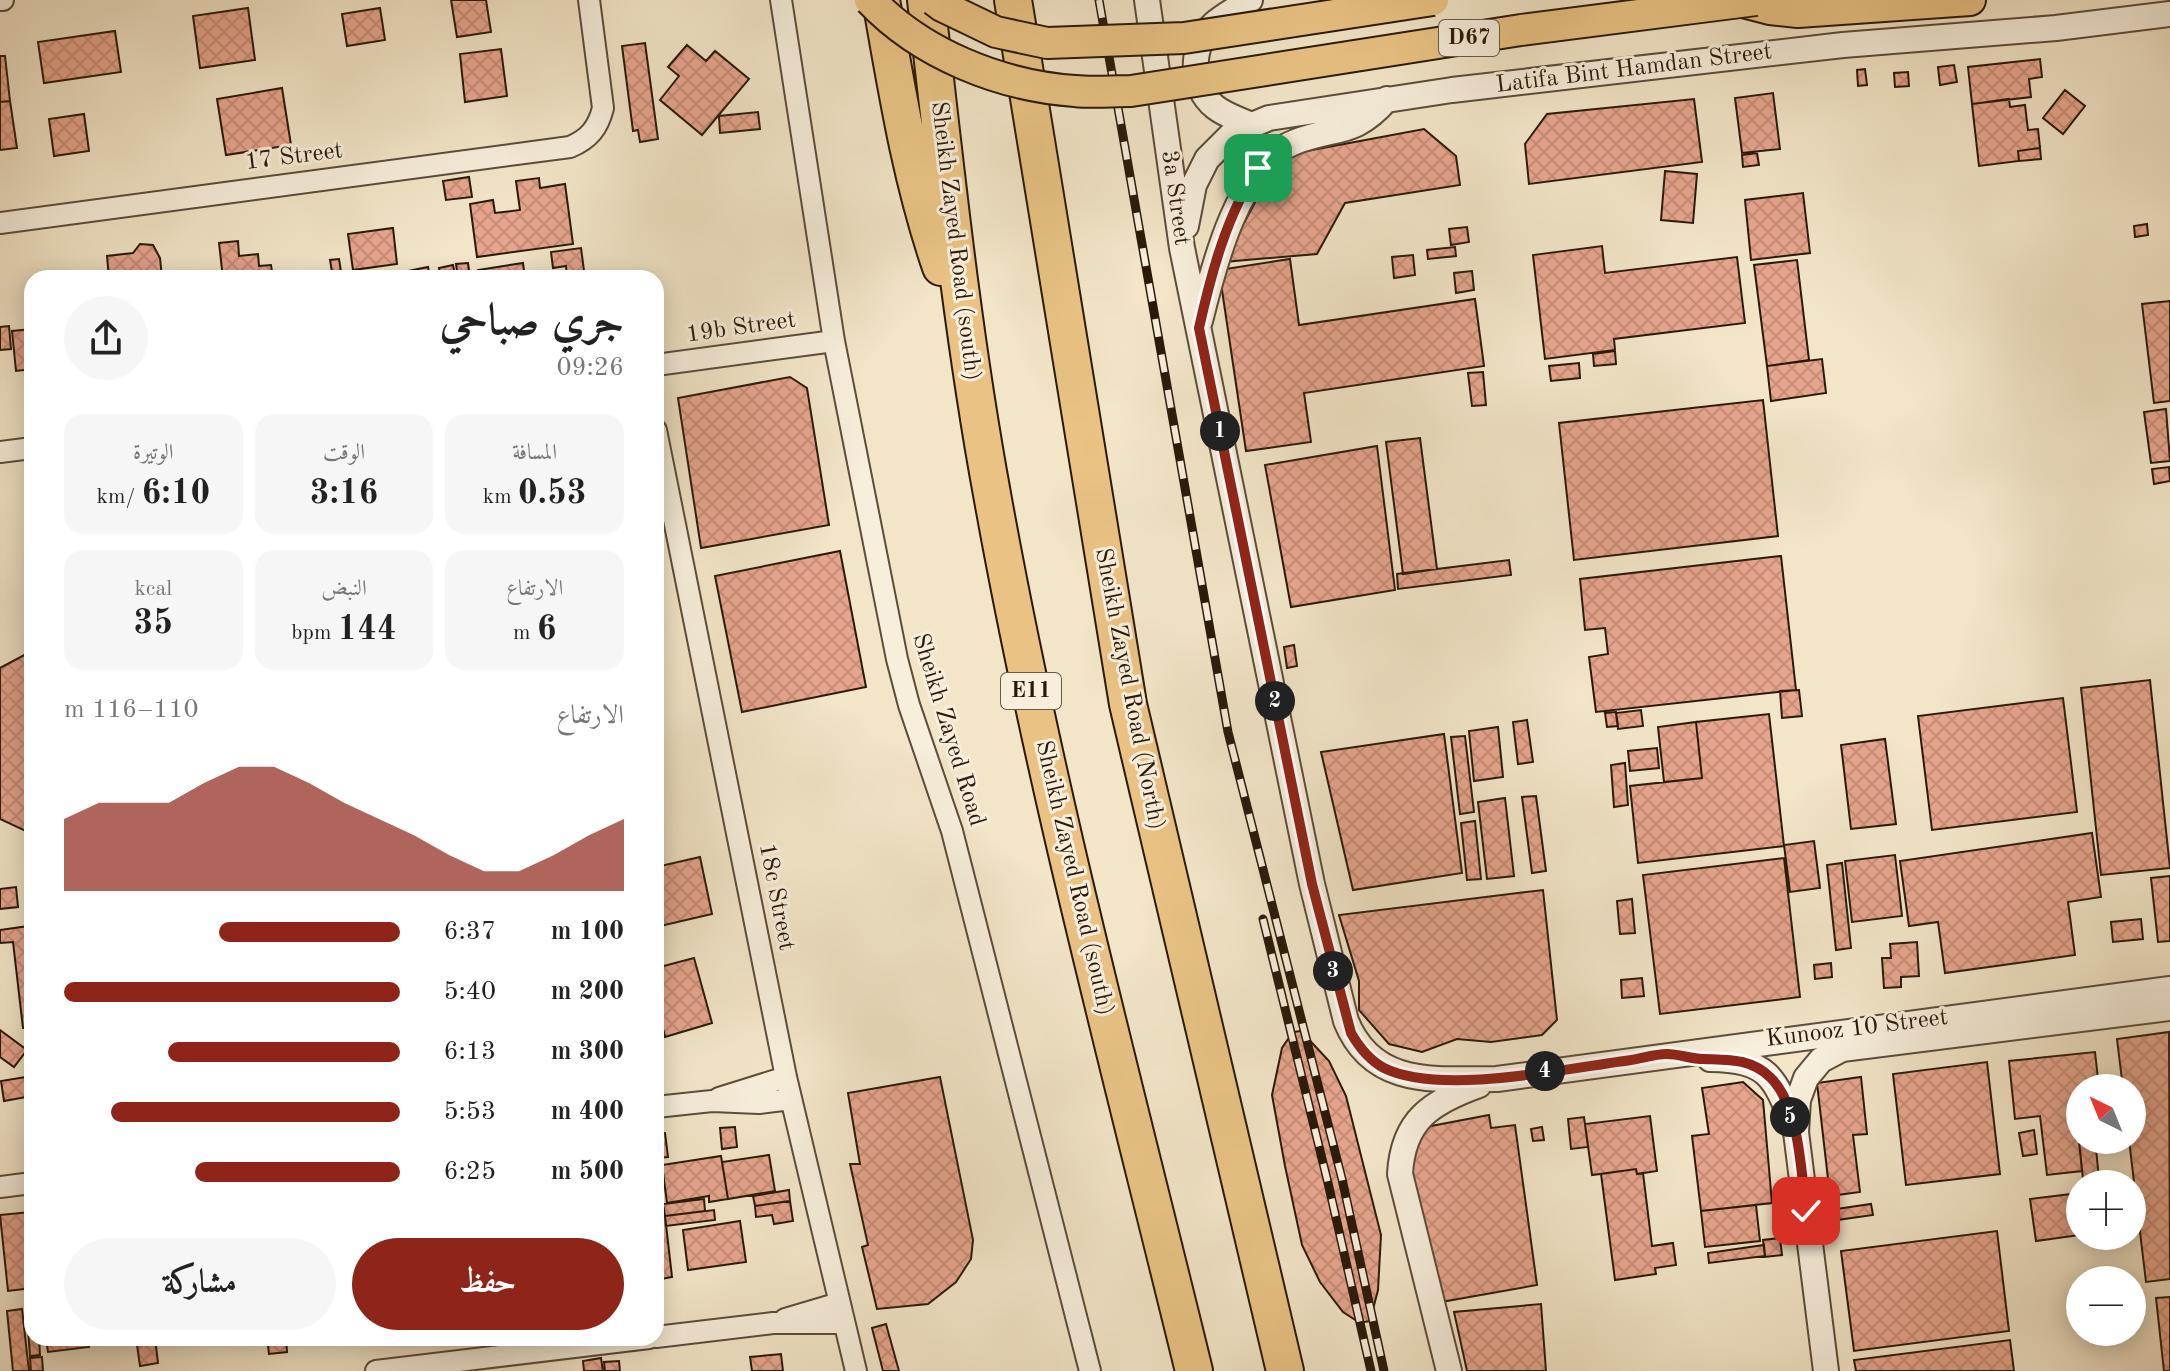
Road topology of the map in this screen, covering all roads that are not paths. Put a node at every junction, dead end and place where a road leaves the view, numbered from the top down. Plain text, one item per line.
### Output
1 (589, 0) edge
2 (781, 0) edge
3 (870, 0) edge
4 (881, 0) edge
5 (926, 0) edge
6 (934, 0) edge
7 (1013, 0) edge
8 (1147, 0) edge
9 (1250, 0) edge
10 (1433, 0) edge
11 (1970, 0) edge
12 (1749, 1) edge
13 (2170, 14) edge
14 (1387, 99) junction
15 (1249, 124) junction
16 (0, 223) edge
17 (1182, 248) junction
18 (962, 320) junction
19 (1199, 328) junction
20 (834, 341) junction
21 (664, 364) edge
22 (24, 449) edge
23 (0, 452) edge
24 (664, 470) edge
25 (2170, 989) edge
26 (2170, 1008) edge
27 (1668, 1054) junction
28 (786, 1077) junction
29 (1497, 1079) junction
30 (791, 1099) junction
31 (712, 1101) junction
32 (664, 1106) edge
33 (1796, 1132) junction
34 (24, 1184) edge
35 (0, 1187) edge
36 (839, 1303) junction
37 (1274, 1319) junction
38 (773, 1323) junction
39 (844, 1323) junction
40 (664, 1336) edge
41 (583, 1346) edge
42 (376, 1371) edge
43 (856, 1371) edge
44 (1090, 1371) edge
45 (1194, 1371) edge
46 (1285, 1371) edge
47 (1303, 1371) edge
48 (1449, 1371) edge
49 (1826, 1371) edge

1 - 16 street, 17 Street
2 - 20 street, Sheikh Zayed Road
3 - 12 main road, D67, bridge
4 - 18 highway
5 - 18 highway, Sheikh Zayed Road (south) / E11
6 - 10 main road, D67, bridge
7 - 37 highway, Sheikh Zayed Road (North)
8 - 17 street, 3a Street
9 - 15 street
11 - 12 main road
13 - 14 street, Latifa Bint Hamdan Street / D67
14 - 15 street, Latifa Bint Hamdan Street
14 - 19 street
15 - 17 street, Latifa Bint Hamdan Street
17 - 19 street, 3a Street
18 - 45 highway, Sheikh Zayed Road (south) / E11
19 - 29 street, 3a Street
20 - 21 street, 19b Street
20 - 44 street, Sheikh Zayed Road
22 - 23 street
24 - 28 street, 18c Street
25 - 27 street, Kunooz 10 Street
26 - 33 street, Kunooz 10 Street
27 - 29 street, Kunooz 10 Street
27 - 33 street
28 - 30 street, 18c Street
28 - 31 street
29 - 48 street
30 - 31 street
30 - 36 street, 18c Street
31 - 32 street
33 - 49 street
34 - 35 street
36 - 38 street
36 - 39 street, 18c Street
37 - 46 highway, Sheikh Zayed Road (North)
37 - 47 highway
38 - 39 street
38 - 40 street
39 - 43 street, 18c Street
41 - 42 street

